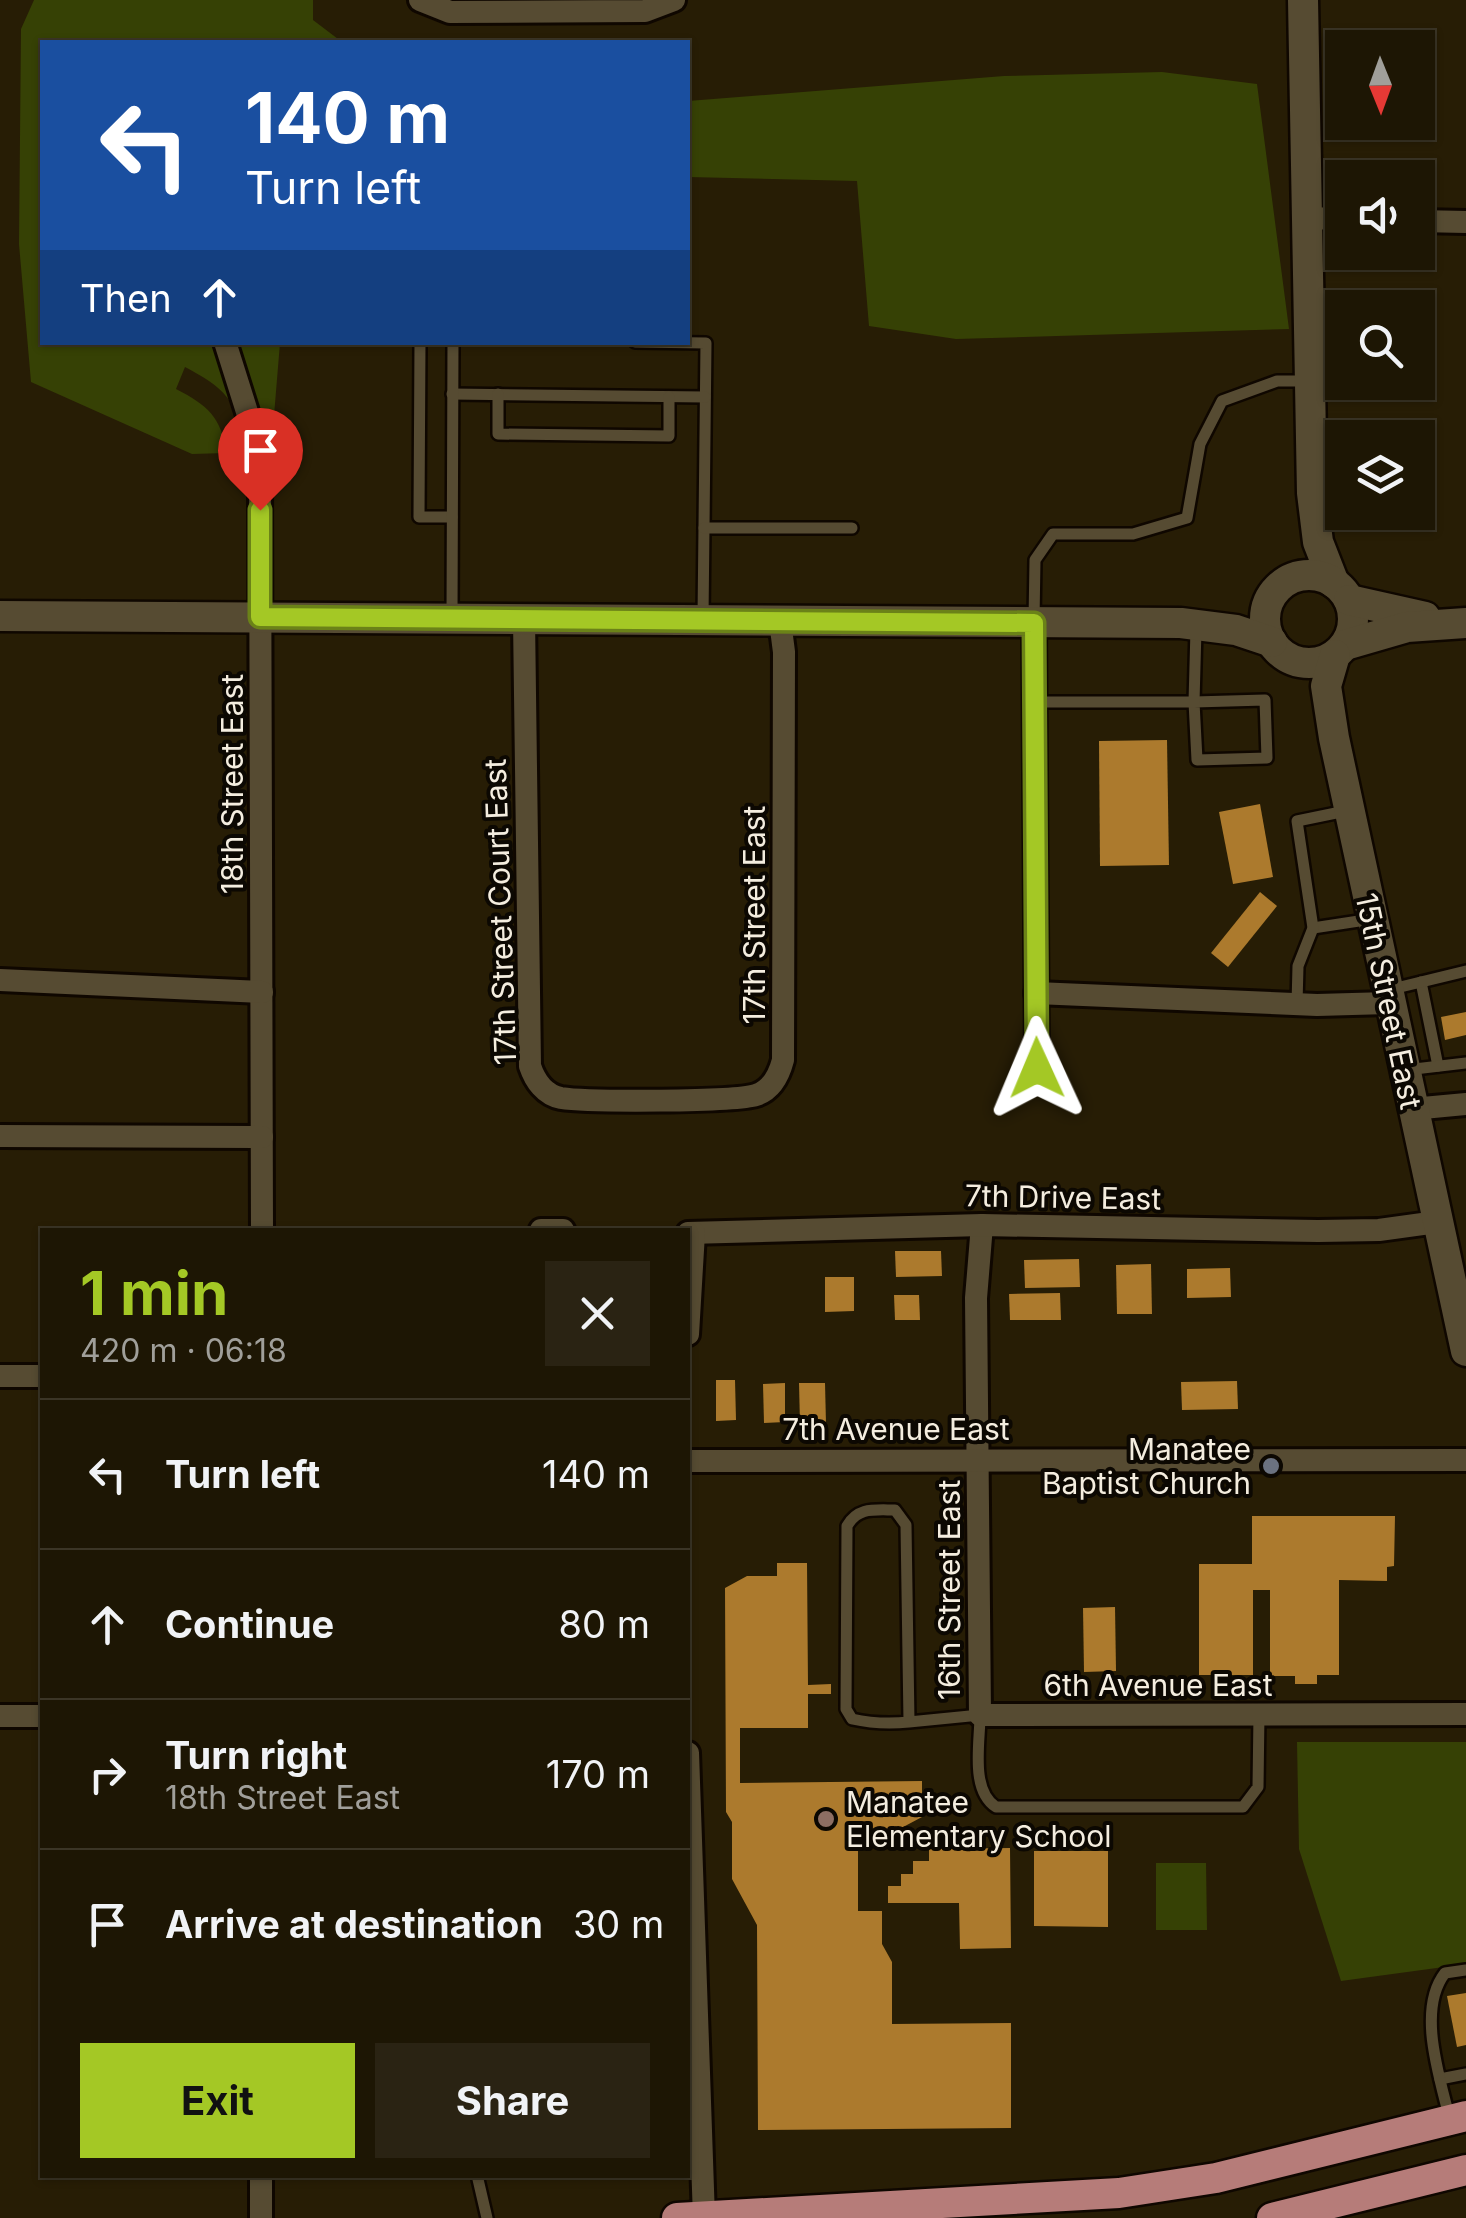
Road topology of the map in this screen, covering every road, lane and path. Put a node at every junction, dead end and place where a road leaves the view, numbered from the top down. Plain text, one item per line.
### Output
1 (420, 0) edge
2 (674, 0) edge
3 (1303, 0) edge
4 (1306, 218) junction
5 (1325, 219) edge
6 (1435, 221) edge
7 (1466, 222) edge
8 (690, 343) edge
9 (227, 345) edge
10 (420, 345) edge
11 (453, 345) edge
12 (1309, 381) junction
13 (452, 394) junction
14 (498, 394) junction
15 (669, 397) junction
16 (705, 397) junction
17 (1312, 493) junction
18 (452, 517) junction
19 (704, 528) junction
20 (852, 528) dead end
21 (1279, 590) junction
22 (1342, 592) junction
23 (0, 616) edge
24 (260, 617) junction
25 (452, 618) junction
26 (524, 619) junction
27 (703, 620) junction
28 (780, 621) junction
29 (1034, 623) junction
30 (1459, 623) edge
31 (1188, 624) junction
32 (1340, 650) junction
33 (1283, 652) junction
34 (1034, 702) junction
35 (1194, 702) junction
36 (1336, 812) junction
37 (1355, 838) junction
38 (1372, 919) junction
39 (1313, 928) junction
40 (1466, 971) edge
41 (0, 980) edge
42 (1421, 982) junction
43 (262, 992) junction
44 (1036, 993) junction
45 (1387, 997) junction
46 (1298, 1004) junction
47 (1466, 1063) edge
48 (1438, 1066) junction
49 (1037, 1068) dead end
50 (1403, 1070) junction
51 (653, 1099) joint
52 (1466, 1104) edge
53 (1412, 1109) junction
54 (0, 1136) edge
55 (262, 1137) junction
56 (1437, 1222) junction
57 (982, 1225) junction
58 (262, 1228) edge
59 (691, 1233) edge
60 (690, 1267) edge
61 (1466, 1350) edge
62 (0, 1376) edge
63 (40, 1376) edge
64 (978, 1458) junction
65 (1466, 1460) edge
66 (690, 1461) edge
67 (1259, 1714) junction
68 (1466, 1714) edge
69 (0, 1716) edge
70 (40, 1716) edge
71 (980, 1716) junction
72 (909, 1722) junction
73 (690, 1886) edge
74 (1466, 1970) edge
75 (1466, 2074) edge
76 (1440, 2079) junction
77 (1458, 2118) edge
78 (1466, 2170) edge
79 (261, 2178) edge
80 (478, 2178) edge
81 (1060, 2208) edge
82 (261, 2218) edge
83 (487, 2218) edge
84 (695, 2218) edge
85 (1272, 2218) edge

1 - 2 street
3 - 4 main road
4 - 5 street
4 - 12 main road
6 - 7 street
8 - 16 lane
9 - 24 street, 18th Street East
10 - 18 lane
11 - 13 lane
12 - 17 main road
12 - 29 lane
13 - 14 lane
13 - 18 lane
14 - 15 lane
14 - 15 lane
15 - 16 lane
16 - 19 lane
17 - 21 main road
17 - 22 main road
18 - 25 lane
19 - 20 lane
19 - 27 lane
21 - 22 main road
21 - 31 main road
21 - 33 main road
22 - 30 main road
22 - 32 main road
23 - 24 main road
24 - 25 main road
24 - 43 street, 18th Street East
25 - 26 main road
26 - 27 main road
26 - 51 street, 17th Street Court East
27 - 28 main road
28 - 29 main road
28 - 51 street, 17th Street East
29 - 31 main road
29 - 34 street
30 - 32 main road
31 - 33 main road
31 - 35 lane
32 - 33 main road
32 - 37 main road
33 - 36 main road, 15th Street East
34 - 35 lane
34 - 44 street
35 - 35 lane
36 - 37 main road, 15th Street East
36 - 39 lane
37 - 38 main road, 15th Street East
38 - 39 lane
38 - 45 main road, 15th Street East
39 - 46 lane
40 - 42 lane
41 - 43 street
42 - 45 lane
42 - 48 lane
43 - 55 street, 18th Street East
44 - 46 street
44 - 49 street
45 - 46 street
45 - 50 main road, 15th Street East
47 - 48 lane
48 - 50 lane
50 - 53 main road, 15th Street East
52 - 53 street
53 - 56 main road, 15th Street East
54 - 55 street
55 - 58 street, 18th Street East
56 - 57 street, 7th Drive East
56 - 61 main road, 15th Street East
57 - 59 street, 7th Drive East
57 - 64 street, 16th Street East
59 - 60 street
62 - 63 street
64 - 65 street, 7th Avenue East
64 - 66 street, 7th Avenue East
64 - 71 street, 16th Street East
67 - 68 street, 6th Avenue East
67 - 71 street, 6th Avenue East
67 - 71 lane
69 - 70 street
71 - 72 lane, 6th Avenue East
72 - 72 lane, 6th Avenue East
73 - 84 street
74 - 76 lane
75 - 76 lane
76 - 77 lane
77 - 81 main road
78 - 85 main road
79 - 82 street
80 - 83 lane
81 - 84 main road

